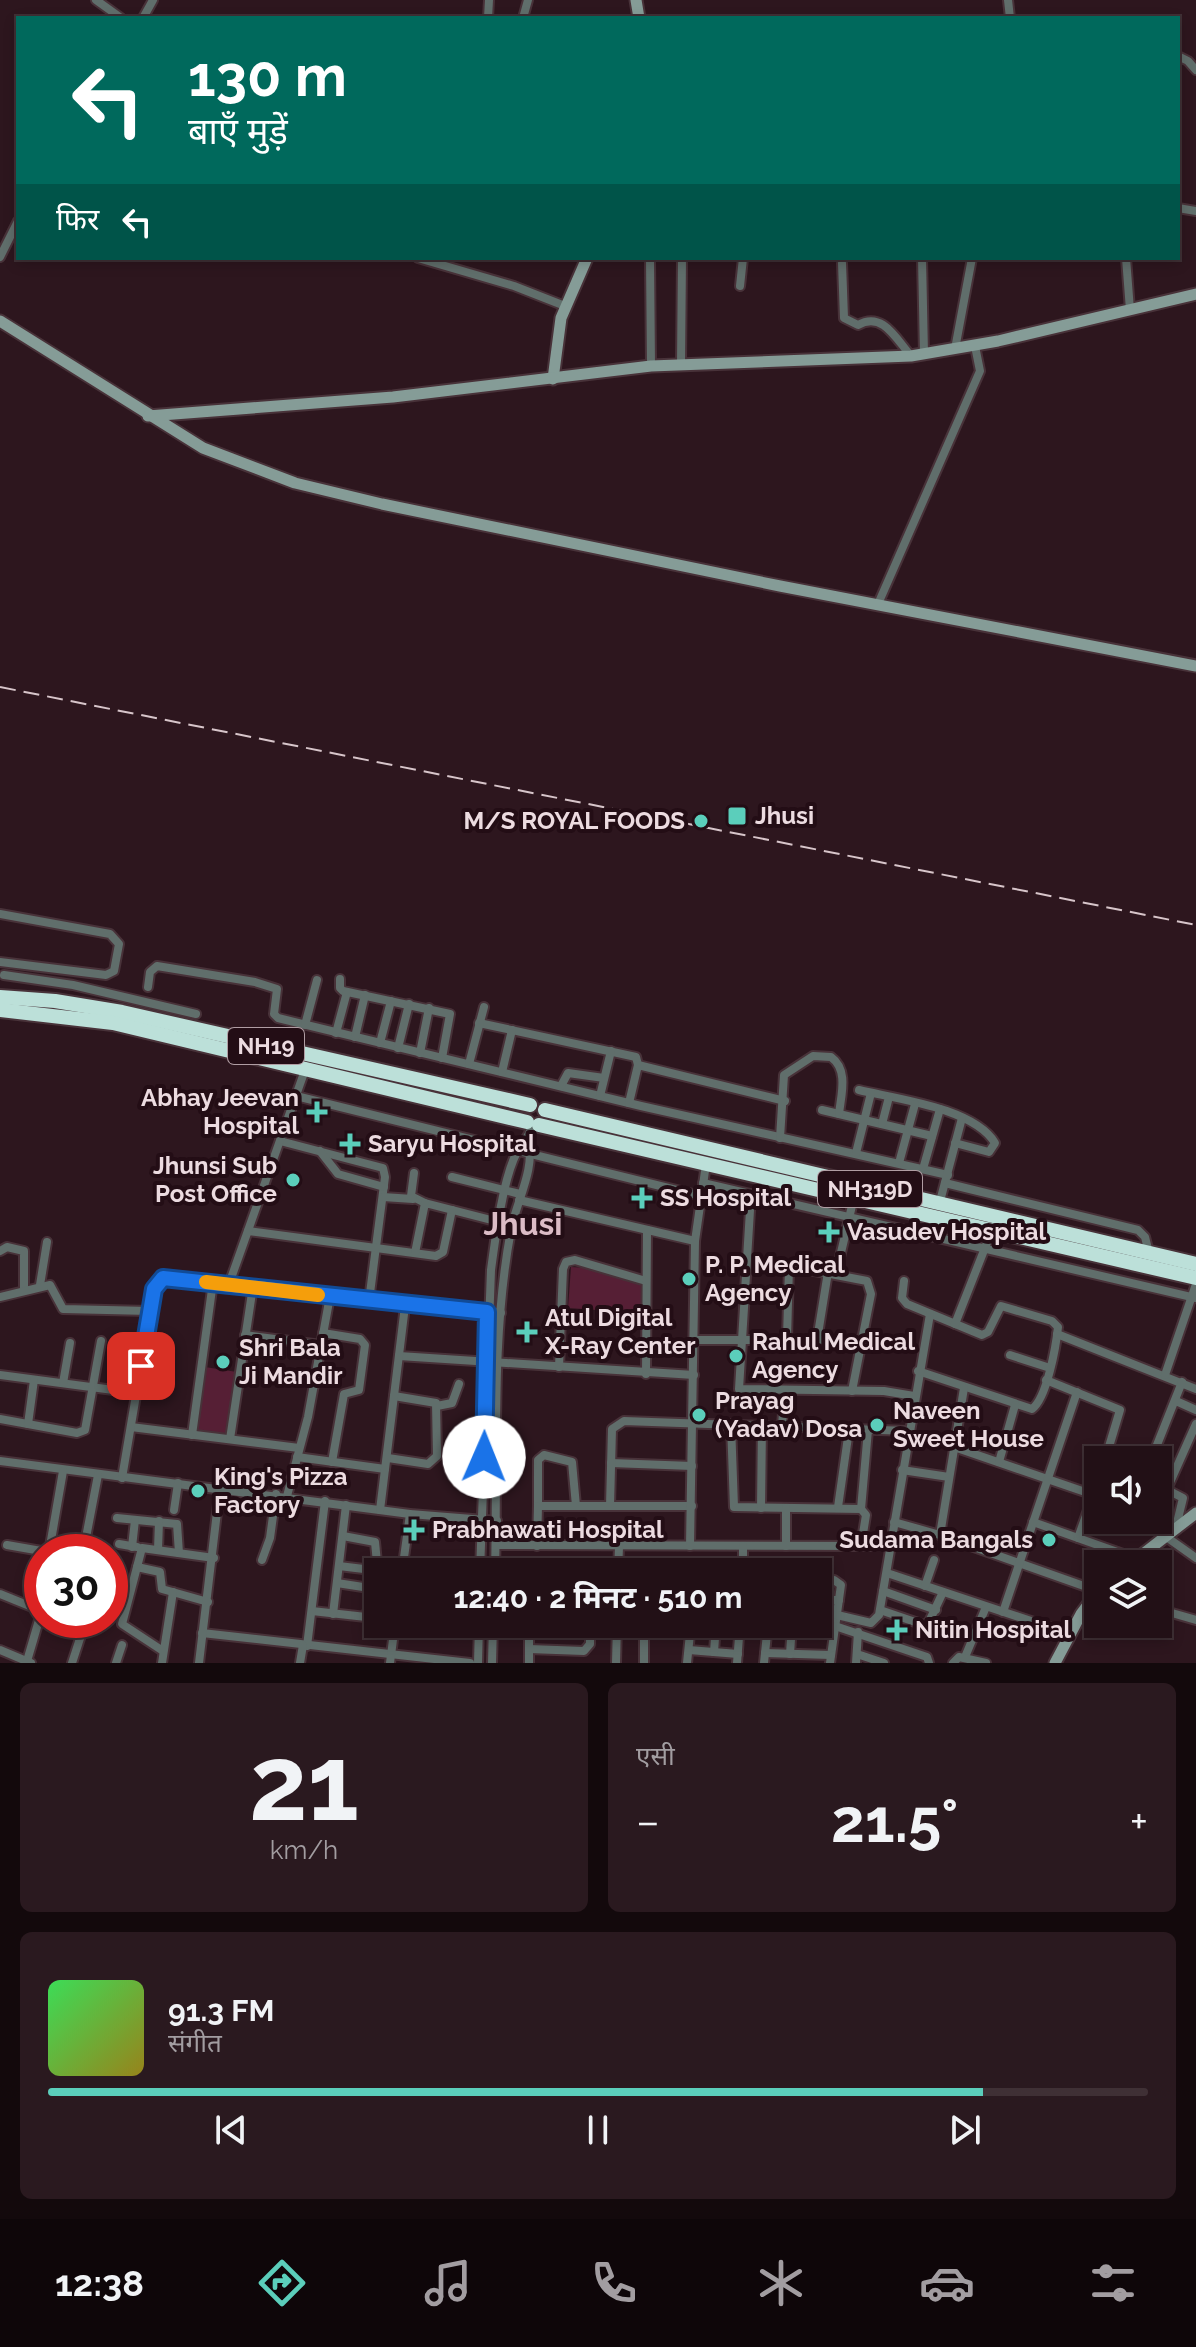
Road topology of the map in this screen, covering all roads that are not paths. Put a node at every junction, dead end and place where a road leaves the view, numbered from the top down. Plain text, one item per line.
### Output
1 (96, 0) edge
2 (118, 16) edge
3 (1180, 56) edge
4 (1196, 70) edge
5 (16, 225) edge
6 (0, 257) edge
7 (425, 260) edge
8 (586, 260) edge
9 (650, 260) edge
10 (682, 260) edge
11 (743, 260) edge
12 (922, 260) edge
13 (972, 260) edge
14 (1126, 260) edge
15 (842, 263) dead end
16 (740, 286) dead end
17 (1196, 294) edge
18 (565, 306) junction
19 (1130, 310) junction
20 (0, 321) edge
21 (975, 346) junction
22 (955, 349) junction
23 (924, 354) junction
24 (911, 356) junction
25 (681, 364) junction
26 (651, 366) junction
27 (553, 379) junction
28 (148, 416) junction
29 (878, 604) junction
30 (1196, 666) edge
31 (0, 914) edge
32 (3, 971) edge
33 (340, 979) dead end
34 (317, 980) dead end
35 (148, 987) dead end
36 (347, 992) junction
37 (365, 995) junction
38 (391, 1001) junction
39 (2, 1003) edge
40 (409, 1004) junction
41 (484, 1007) dead end
42 (429, 1008) junction
43 (196, 1014) dead end
44 (479, 1023) junction
45 (305, 1025) junction
46 (512, 1030) junction
47 (336, 1033) junction
48 (355, 1037) junction
49 (380, 1043) junction
50 (398, 1048) junction
51 (611, 1051) junction
52 (420, 1053) junction
53 (442, 1058) junction
54 (469, 1064) junction
55 (638, 1065) junction
56 (305, 1070) junction
57 (502, 1072) junction
58 (604, 1078) junction
59 (561, 1086) junction
60 (859, 1090) dead end
61 (871, 1093) junction
62 (296, 1096) junction
63 (600, 1096) junction
64 (889, 1097) junction
65 (785, 1101) junction
66 (629, 1103) junction
67 (915, 1104) junction
68 (537, 1108) junction
69 (940, 1109) junction
70 (822, 1110) dead end
71 (839, 1114) junction
72 (962, 1118) junction
73 (864, 1120) junction
74 (533, 1124) junction
75 (882, 1124) junction
76 (908, 1130) junction
77 (932, 1136) junction
78 (780, 1138) junction
79 (280, 1141) junction
80 (528, 1141) junction
81 (955, 1143) junction
82 (320, 1151) junction
83 (517, 1151) junction
84 (856, 1153) junction
85 (532, 1155) junction
86 (706, 1163) junction
87 (899, 1163) junction
88 (923, 1169) junction
89 (414, 1173) dead end
90 (452, 1177) dead end
91 (946, 1181) junction
92 (703, 1183) junction
93 (506, 1191) junction
94 (383, 1192) junction
95 (751, 1194) junction
96 (701, 1196) junction
97 (519, 1197) junction
98 (854, 1197) junction
99 (413, 1199) junction
100 (940, 1202) junction
101 (425, 1203) junction
102 (452, 1210) junction
103 (850, 1217) junction
104 (498, 1222) junction
105 (512, 1225) junction
106 (647, 1230) junction
107 (992, 1230) junction
108 (248, 1231) junction
109 (695, 1241) junction
110 (47, 1242) dead end
111 (1148, 1245) junction
112 (376, 1247) junction
113 (986, 1248) junction
114 (0, 1251) edge
115 (415, 1253) junction
116 (1196, 1264) edge
117 (832, 1273) junction
118 (1196, 1278) edge
119 (646, 1281) junction
120 (904, 1281) dead end
121 (213, 1282) junction
122 (229, 1284) junction
123 (1196, 1284) edge
124 (40, 1285) junction
125 (253, 1286) junction
126 (24, 1290) junction
127 (330, 1296) junction
128 (0, 1297) edge
129 (1194, 1297) edge
130 (369, 1301) junction
131 (405, 1306) junction
132 (150, 1311) junction
133 (487, 1312) junction
134 (501, 1313) junction
135 (930, 1314) junction
136 (955, 1324) junction
137 (323, 1333) junction
138 (1057, 1334) junction
139 (245, 1335) junction
140 (741, 1339) junction
141 (787, 1339) junction
142 (695, 1340) junction
143 (817, 1340) junction
144 (862, 1340) junction
145 (101, 1341) dead end
146 (70, 1343) dead end
147 (321, 1345) junction
148 (1010, 1355) dead end
149 (399, 1356) junction
150 (485, 1362) junction
151 (500, 1363) junction
152 (559, 1367) junction
153 (1050, 1368) junction
154 (918, 1371) junction
155 (646, 1374) junction
156 (0, 1375) edge
157 (694, 1375) junction
158 (1165, 1375) junction
159 (34, 1380) junction
160 (1046, 1380) junction
161 (1182, 1382) junction
162 (63, 1383) junction
163 (459, 1384) dead end
164 (94, 1388) junction
165 (964, 1388) junction
166 (1196, 1389) edge
167 (785, 1390) junction
168 (852, 1391) junction
169 (1077, 1392) junction
170 (136, 1393) junction
171 (394, 1396) junction
172 (914, 1396) junction
173 (1176, 1401) junction
174 (1015, 1405) junction
175 (437, 1406) junction
176 (1196, 1410) edge
177 (0, 1419) edge
178 (692, 1423) junction
179 (28, 1424) junction
180 (731, 1424) junction
181 (762, 1424) junction
182 (1196, 1424) edge
183 (782, 1425) junction
184 (131, 1427) junction
185 (849, 1430) junction
186 (868, 1430) junction
187 (908, 1431) junction
188 (192, 1435) junction
189 (230, 1439) junction
190 (1109, 1446) edge
191 (1157, 1446) edge
192 (954, 1447) junction
193 (298, 1453) junction
194 (388, 1458) junction
195 (0, 1461) edge
196 (332, 1462) junction
197 (999, 1462) junction
198 (611, 1463) junction
199 (692, 1466) junction
200 (385, 1469) junction
201 (902, 1470) junction
202 (1172, 1470) edge
203 (63, 1471) junction
204 (98, 1475) junction
205 (949, 1477) junction
206 (122, 1478) junction
207 (1048, 1478) junction
208 (178, 1483) junction
209 (220, 1487) junction
210 (1084, 1491) edge
211 (1172, 1493) edge
212 (276, 1494) junction
213 (287, 1496) junction
214 (325, 1501) junction
215 (346, 1505) junction
216 (538, 1506) junction
217 (576, 1506) junction
218 (610, 1506) junction
219 (692, 1506) junction
220 (838, 1507) junction
221 (761, 1508) junction
222 (786, 1508) junction
223 (861, 1509) junction
224 (174, 1510) dead end
225 (380, 1510) junction
226 (1196, 1513) edge
227 (410, 1514) junction
228 (117, 1518) dead end
229 (135, 1520) junction
230 (483, 1520) junction
231 (159, 1521) junction
232 (497, 1521) junction
233 (894, 1522) junction
234 (1033, 1522) junction
235 (1084, 1522) edge
236 (1172, 1528) edge
237 (1172, 1531) edge
238 (51, 1534) edge
239 (87, 1534) edge
240 (1168, 1534) edge
241 (1172, 1534) edge
242 (940, 1535) junction
243 (343, 1536) junction
244 (1078, 1538) junction
245 (7, 1545) dead end
246 (496, 1545) junction
247 (128, 1546) edge
248 (537, 1546) junction
249 (690, 1546) junction
250 (743, 1546) junction
251 (786, 1546) junction
252 (861, 1546) junction
253 (891, 1546) junction
254 (137, 1547) junction
255 (619, 1547) junction
256 (24, 1548) edge
257 (158, 1550) junction
258 (1107, 1550) edge
259 (1148, 1550) edge
260 (179, 1553) junction
261 (214, 1558) junction
262 (404, 1558) edge
263 (481, 1558) edge
264 (496, 1558) edge
265 (619, 1558) edge
266 (743, 1558) edge
267 (1196, 1558) edge
268 (262, 1560) dead end
269 (934, 1560) dead end
270 (1020, 1563) junction
271 (339, 1566) junction
272 (137, 1567) junction
273 (887, 1573) junction
274 (832, 1581) edge
275 (337, 1583) junction
276 (925, 1586) junction
277 (1084, 1586) edge
278 (364, 1587) edge
279 (883, 1591) junction
280 (173, 1592) junction
281 (943, 1592) junction
282 (0, 1594) edge
283 (832, 1600) edge
284 (839, 1600) junction
285 (208, 1602) junction
286 (24, 1603) edge
287 (986, 1607) junction
288 (880, 1610) junction
289 (936, 1610) junction
290 (312, 1611) junction
291 (1003, 1612) junction
292 (1084, 1612) edge
293 (1172, 1613) edge
294 (333, 1614) junction
295 (837, 1615) junction
296 (364, 1617) edge
297 (1196, 1620) edge
298 (835, 1626) junction
299 (858, 1632) junction
300 (202, 1633) junction
301 (1070, 1634) junction
302 (35, 1638) edge
303 (80, 1638) edge
304 (393, 1638) edge
305 (479, 1638) edge
306 (493, 1638) edge
307 (529, 1638) edge
308 (590, 1638) edge
309 (617, 1638) edge
310 (644, 1638) edge
311 (690, 1638) edge
312 (715, 1638) edge
313 (739, 1638) edge
314 (767, 1638) edge
315 (791, 1638) edge
316 (122, 1645) dead end
317 (305, 1645) junction
318 (529, 1649) junction
319 (0, 1650) edge
320 (689, 1650) junction
321 (163, 1651) junction
322 (714, 1652) junction
323 (790, 1654) junction
324 (965, 1657) junction
325 (765, 1658) edge
326 (857, 1658) edge
327 (738, 1659) edge
328 (831, 1659) edge
329 (391, 1660) edge
330 (29, 1662) edge
331 (72, 1663) edge
332 (116, 1663) edge
333 (162, 1663) edge
334 (199, 1663) edge
335 (300, 1663) edge
336 (470, 1663) edge
337 (478, 1663) edge
338 (492, 1663) edge
339 (529, 1663) edge
340 (616, 1663) edge
341 (644, 1663) edge
342 (687, 1663) edge
343 (884, 1663) edge
344 (929, 1663) edge
345 (953, 1663) edge
346 (986, 1663) edge
347 (1055, 1663) edge

1 - 2 street
3 - 4 street
5 - 6 street
7 - 18 street
8 - 18 street
9 - 26 street
10 - 25 street
11 - 16 street
12 - 23 street
13 - 22 street
14 - 19 street
15 - 24 street
17 - 19 street
18 - 27 street
19 - 21 street
20 - 28 street
21 - 22 street
21 - 29 street
22 - 23 street
23 - 24 street
24 - 25 street
25 - 26 street
26 - 27 street
27 - 28 street
28 - 29 street
29 - 30 street
31 - 32 street
32 - 39 street
32 - 43 street
33 - 36 street
34 - 45 street
35 - 45 street
36 - 37 street
36 - 47 street
37 - 38 street
37 - 48 street
38 - 40 street
38 - 49 street
39 - 56 highway, NH319D
39 - 68 highway, NH19
40 - 42 street
40 - 50 street
41 - 44 street
42 - 52 street
42 - 53 street
44 - 46 street
44 - 54 street
45 - 47 street
46 - 51 street
46 - 57 street
47 - 48 street
48 - 49 street
49 - 50 street
50 - 52 street
51 - 55 street
51 - 58 street
52 - 53 street
53 - 54 street
54 - 57 street
55 - 65 street
55 - 66 street
56 - 62 street
56 - 74 highway, NH319D
57 - 59 street
58 - 59 street
58 - 63 street
59 - 63 street
60 - 61 street
61 - 64 street
61 - 73 street
62 - 79 street
62 - 83 street
63 - 66 street
64 - 67 street
64 - 75 street
65 - 71 street
65 - 78 street
66 - 78 street
67 - 69 street
67 - 76 street
68 - 74 highway
68 - 100 highway, NH319D
69 - 72 street
69 - 77 street
70 - 71 street
71 - 73 street
72 - 81 street
72 - 81 street
73 - 75 street
73 - 84 street
74 - 80 street
74 - 86 highway, NH319D
75 - 76 street
76 - 77 street
76 - 87 street
77 - 88 street
78 - 84 street
79 - 82 street
79 - 108 street
80 - 83 street
80 - 85 street
81 - 91 street
82 - 94 street
82 - 94 street
83 - 85 street
83 - 93 street
84 - 87 street
85 - 96 street
85 - 97 street
86 - 92 street
86 - 98 highway, NH319D
87 - 88 street
88 - 91 street
89 - 99 street
90 - 93 street
91 - 100 street
91 - 111 street
92 - 95 street
92 - 96 street
93 - 97 street
93 - 104 street
94 - 99 street
94 - 112 street
95 - 103 street
95 - 140 street
96 - 109 street
97 - 105 street
97 - 106 street
98 - 103 street
98 - 107 highway, NH319D
99 - 101 street
100 - 111 highway, NH319D
101 - 102 street
101 - 115 street
102 - 104 street
102 - 115 street
103 - 113 street
103 - 117 street
104 - 105 street
104 - 133 street
105 - 134 street
106 - 109 street
106 - 119 street
107 - 113 street
107 - 118 highway, NH319D
108 - 112 street
108 - 122 street
109 - 142 street
110 - 124 street
111 - 116 highway, NH319D
112 - 115 street
112 - 130 street
113 - 129 street
113 - 136 street
114 - 126 street
117 - 141 street
117 - 143 street
117 - 144 street
119 - 152 street
119 - 155 street
120 - 135 street
121 - 122 street
121 - 132 street
121 - 188 street
122 - 125 street
123 - 129 street
124 - 126 street
124 - 132 street
125 - 127 street
125 - 139 street
126 - 128 street
127 - 130 street
127 - 137 street
129 - 158 street
130 - 131 street
131 - 133 street
131 - 149 street
132 - 170 street
133 - 134 street
133 - 150 street
134 - 151 street
135 - 136 street
135 - 154 street
136 - 138 street
137 - 147 street
137 - 196 street
138 - 153 street
138 - 158 street
139 - 147 street
139 - 189 street
140 - 141 street
140 - 142 street
140 - 167 street
141 - 143 street
142 - 157 street
143 - 144 street
144 - 168 street
145 - 164 street
146 - 162 street
147 - 193 street
148 - 153 street
149 - 150 street
149 - 171 street
150 - 151 street
150 - 230 street
151 - 152 street
151 - 232 street
152 - 155 street
153 - 160 street
154 - 165 street
154 - 172 street
155 - 157 street
156 - 159 street
157 - 178 street
158 - 161 street
159 - 162 street
159 - 179 street
160 - 169 street
160 - 174 street
161 - 166 street
161 - 173 street
162 - 164 street
163 - 175 street
164 - 170 street
164 - 179 street
165 - 174 street
165 - 192 street
167 - 168 street
167 - 183 street
168 - 172 street
169 - 190 street
169 - 207 street
170 - 184 street
171 - 175 street
171 - 194 street
172 - 187 street
173 - 176 street
173 - 191 street
174 - 197 street
175 - 194 street
177 - 179 street
178 - 180 street
178 - 198 street
178 - 199 street
180 - 181 street
180 - 221 street
181 - 183 street
181 - 221 street
182 - 202 street
183 - 185 street
184 - 188 street
184 - 206 street
185 - 186 street
185 - 220 street
186 - 187 street
186 - 223 street
187 - 201 street
188 - 189 street
189 - 193 street
192 - 197 street
192 - 205 street
193 - 196 street
193 - 213 street
194 - 200 street
195 - 203 street
196 - 200 street
197 - 207 street
198 - 199 street
198 - 218 street
199 - 219 street
200 - 225 street
201 - 205 street
201 - 233 street
203 - 204 street
203 - 238 street
204 - 206 street
204 - 239 street
205 - 242 street
206 - 208 street
207 - 210 street
207 - 234 street
208 - 209 street
208 - 224 street
209 - 212 street
209 - 261 street
211 - 236 street
212 - 213 street
212 - 268 street
213 - 214 street
214 - 215 street
214 - 290 street
215 - 225 street
215 - 243 street
216 - 217 street
216 - 217 street
216 - 248 street
217 - 218 street
218 - 219 street
219 - 249 street
220 - 222 street
220 - 223 street
221 - 222 street
222 - 251 street
223 - 252 street
225 - 227 street
226 - 237 street
227 - 230 street
227 - 262 street
228 - 229 street
229 - 231 street
229 - 254 street
230 - 232 street
230 - 263 street
231 - 257 street
231 - 260 street
232 - 246 street
233 - 242 street
233 - 253 street
234 - 244 street
234 - 270 street
235 - 244 street
240 - 259 street
241 - 267 street
242 - 270 street
243 - 271 street
243 - 271 street
244 - 258 street
245 - 256 street
246 - 248 street
246 - 264 street
247 - 254 street
248 - 255 street
249 - 250 street
249 - 255 street
250 - 251 street
250 - 266 street
251 - 252 street
252 - 253 street
253 - 273 street
254 - 257 street
254 - 272 street
255 - 265 street
257 - 260 street
260 - 261 street
261 - 285 street
269 - 276 street
270 - 277 street
270 - 291 street
271 - 275 street
272 - 280 street
272 - 321 street
273 - 276 street
273 - 279 street
274 - 284 street
275 - 278 street
275 - 294 street
276 - 281 street
279 - 288 street
279 - 289 street
280 - 285 street
280 - 321 street
281 - 287 street
281 - 289 street
282 - 286 street
283 - 284 street
284 - 295 street
285 - 300 street
287 - 291 street
287 - 324 street
288 - 289 street
288 - 295 street
290 - 294 street
290 - 317 street
291 - 301 street
292 - 301 street
293 - 297 street
294 - 296 street
295 - 298 street
298 - 299 street
298 - 328 street
299 - 326 street
299 - 344 street
300 - 317 street
300 - 334 street
301 - 347 street
302 - 330 street
303 - 331 street
304 - 329 street
305 - 337 street
306 - 338 street
307 - 318 street
308 - 318 street
309 - 340 street
310 - 341 street
311 - 320 street
312 - 322 street
313 - 327 street
314 - 325 street
315 - 323 street
316 - 332 street
317 - 329 street
317 - 335 street
318 - 339 street
319 - 330 street
320 - 322 street
320 - 342 street
321 - 333 street
322 - 327 street
323 - 325 street
323 - 328 street
324 - 345 street
324 - 346 street
326 - 343 street
329 - 336 street

